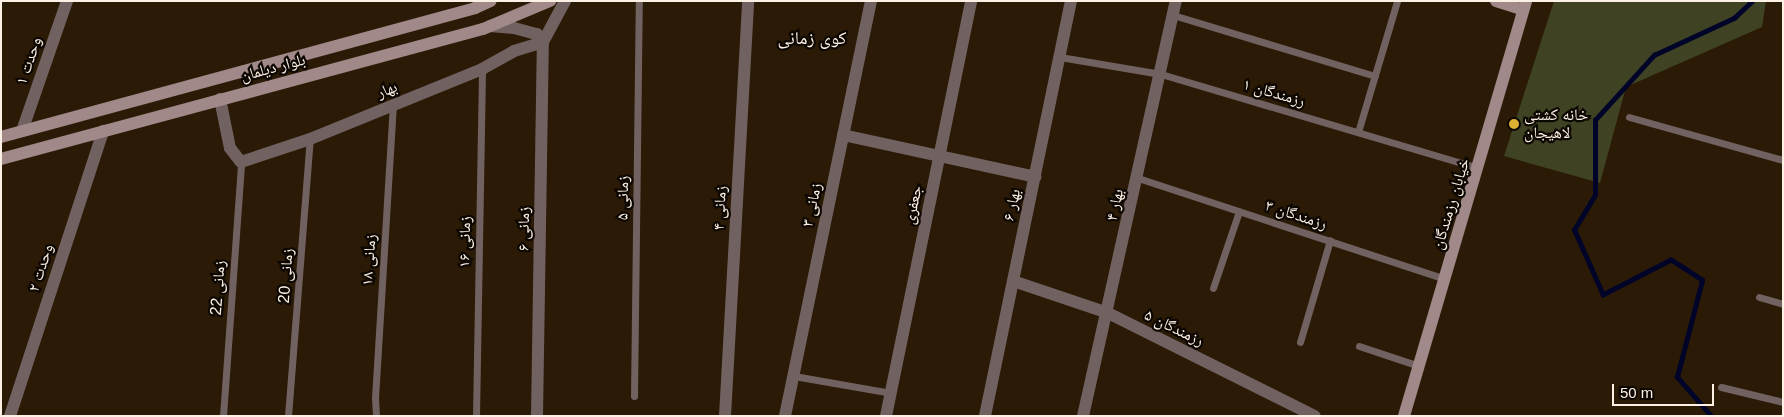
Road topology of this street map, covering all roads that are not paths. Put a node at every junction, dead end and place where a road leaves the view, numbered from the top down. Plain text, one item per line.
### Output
1 (67, 1) edge
2 (491, 1) edge
3 (550, 1) edge
4 (565, 1) edge
5 (640, 1) edge
6 (748, 1) edge
7 (871, 1) edge
8 (971, 1) edge
9 (1071, 1) edge
10 (1176, 1) edge
11 (1397, 1) edge
12 (1496, 1) edge
13 (1525, 6) edge
14 (1173, 15) junction
15 (490, 26) junction
16 (542, 42) junction
17 (1060, 56) junction
18 (482, 69) junction
19 (1160, 74) junction
20 (1375, 76) junction
21 (160, 92) junction
22 (220, 99) junction
23 (393, 105) junction
24 (166, 113) junction
25 (1629, 117) dead end
26 (22, 131) junction
27 (103, 131) junction
28 (1358, 132) junction
29 (843, 135) junction
30 (1, 137) edge
31 (310, 138) junction
32 (939, 155) junction
33 (1, 159) edge
34 (1783, 160) edge
35 (241, 162) junction
36 (1479, 168) junction
37 (1035, 177) junction
38 (1138, 178) junction
39 (1239, 211) junction
40 (1330, 240) junction
41 (1446, 278) junction
42 (1013, 281) junction
43 (1213, 288) dead end
44 (1759, 297) dead end
45 (1783, 304) edge
46 (1108, 313) junction
47 (1300, 342) dead end
48 (1359, 346) dead end
49 (1419, 366) junction
50 (794, 376) junction
51 (1721, 387) dead end
52 (890, 393) junction
53 (634, 396) dead end
54 (1783, 402) edge
55 (10, 416) edge
56 (223, 416) edge
57 (288, 416) edge
58 (376, 416) edge
59 (476, 416) edge
60 (537, 416) edge
61 (725, 416) edge
62 (785, 416) edge
63 (886, 416) edge
64 (984, 416) edge
65 (1083, 416) edge
66 (1315, 416) edge
67 (1404, 416) edge

1 - 26 street, وحدت ۱
2 - 21 main road, بلوار دیلمان
3 - 15 main road, بلوار دیلمان
4 - 16 street
5 - 53 lane, زمانی ۵
6 - 61 street, زمانی ۴
7 - 29 street, زمانی ۳
8 - 32 street, جعفری
9 - 17 street, بهار ۶
10 - 14 street, بهار ۴
11 - 20 lane
12 - 13 main road
13 - 36 main road, خیابان رزمندگان
14 - 19 street, بهار ۴
14 - 20 lane
15 - 16 street
15 - 22 main road, بلوار دیلمان
16 - 18 street, بهار
16 - 60 street, زمانی ۶
17 - 19 lane, رزمندگان ۱
17 - 37 street, بهار ۶
18 - 23 street, بهار
18 - 59 lane, زمانی ۱۶
19 - 28 lane, رزمندگان ۱
19 - 38 street, بهار ۴
20 - 28 lane
21 - 24 main road
21 - 26 main road, بلوار دیلمان
22 - 24 main road, بلوار دیلمان
22 - 35 street
23 - 31 street, بهار
23 - 58 lane, زمانی ۱۸
24 - 27 main road, بلوار دیلمان
25 - 34 lane
26 - 30 main road, بلوار دیلمان
27 - 33 main road, بلوار دیلمان
27 - 55 street, وحدت ۲
28 - 36 lane, رزمندگان ۱
29 - 32 street
29 - 50 street, زمانی ۳
31 - 35 street, بهار
31 - 57 lane, زمانی 20
32 - 37 street
32 - 52 street, جعفری
35 - 56 lane, زمانی 22
36 - 41 main road, خیابان رزمندگان
37 - 42 street, بهار ۶
38 - 39 lane, رزمندگان ۳
38 - 46 street, بهار ۴
39 - 40 lane, رزمندگان ۳
39 - 43 lane
40 - 41 lane, رزمندگان ۳
40 - 47 lane
41 - 49 main road, خیابان رزمندگان
42 - 46 street, رزمندگان ۵
42 - 64 street, بهار ۶
44 - 45 lane
46 - 65 street, بهار ۴
46 - 66 street, رزمندگان ۵
48 - 49 lane
49 - 67 main road, خیابان رزمندگان
50 - 52 lane
50 - 62 street, زمانی ۳
51 - 54 lane
52 - 63 street, جعفری

